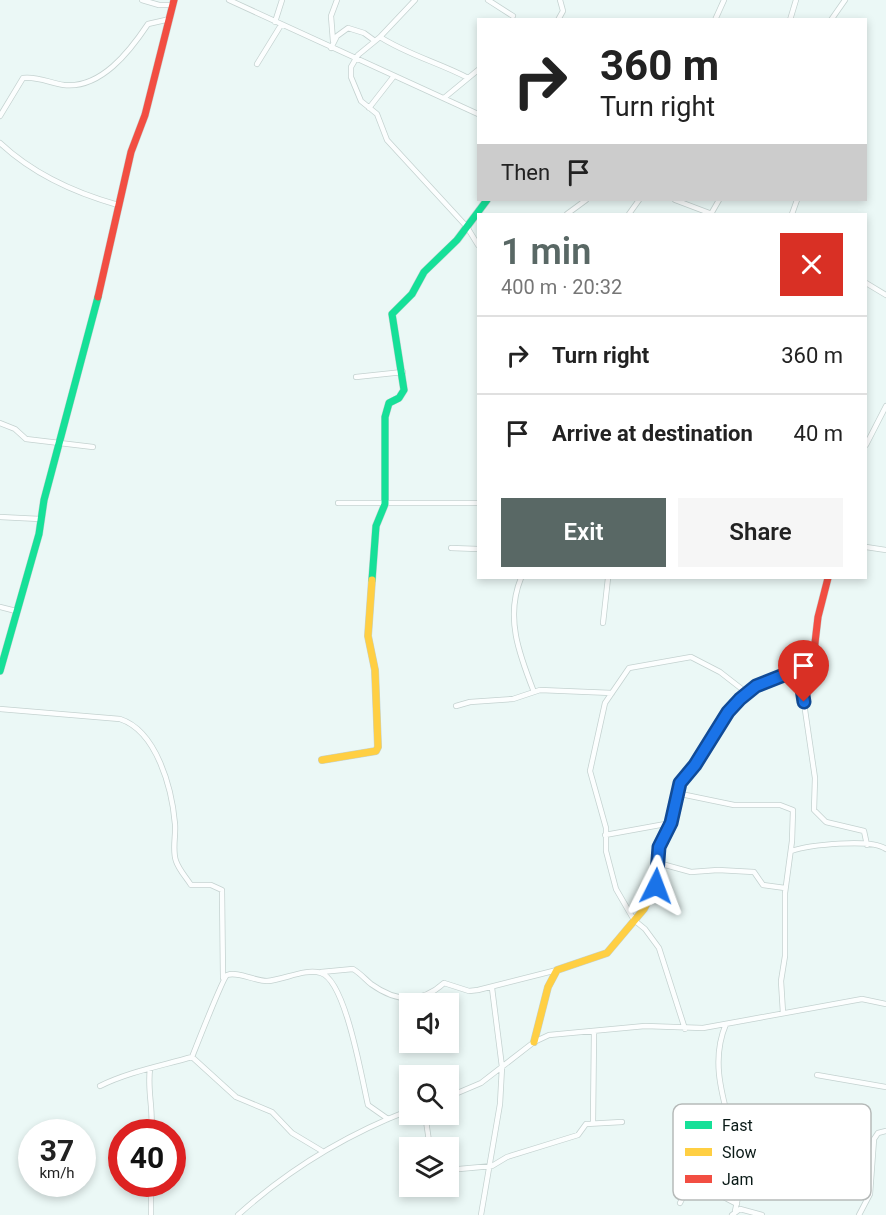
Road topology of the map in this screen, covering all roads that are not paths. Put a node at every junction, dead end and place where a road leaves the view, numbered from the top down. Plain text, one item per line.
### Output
1 (142, 0) edge
2 (229, 0) edge
3 (282, 0) edge
4 (337, 0) edge
5 (488, 0) edge
6 (561, 0) edge
7 (724, 0) edge
8 (796, 0) edge
9 (845, 0) edge
10 (412, 1) edge
11 (174, 2) edge
12 (513, 16) dead end
13 (559, 18) edge
14 (716, 18) edge
15 (791, 18) edge
16 (832, 18) edge
17 (170, 19) junction
18 (274, 22) junction
19 (281, 25) junction
20 (380, 37) junction
21 (375, 41) junction
22 (332, 45) junction
23 (355, 58) junction
24 (257, 64) dead end
25 (477, 71) edge
26 (394, 76) junction
27 (468, 78) junction
28 (444, 98) junction
29 (369, 108) junction
30 (477, 114) edge
31 (0, 116) edge
32 (0, 143) edge
33 (585, 201) edge
34 (677, 201) edge
35 (118, 205) junction
36 (697, 212) edge
37 (568, 213) edge
38 (477, 214) edge
39 (467, 227) junction
40 (477, 243) edge
41 (867, 284) edge
42 (886, 295) edge
43 (402, 372) junction
44 (356, 377) dead end
45 (886, 406) edge
46 (0, 423) edge
47 (58, 442) junction
48 (867, 443) edge
49 (93, 447) dead end
50 (338, 503) dead end
51 (477, 503) edge
52 (385, 504) junction
53 (0, 517) edge
54 (40, 519) junction
55 (867, 547) edge
56 (451, 548) dead end
57 (477, 549) edge
58 (886, 550) edge
59 (521, 579) edge
60 (608, 579) edge
61 (828, 579) edge
62 (0, 608) edge
63 (16, 611) junction
64 (603, 623) dead end
65 (799, 669) junction
66 (0, 670) edge
67 (534, 692) junction
68 (612, 693) junction
69 (747, 693) junction
70 (456, 706) dead end
71 (0, 709) edge
72 (322, 760) dead end
73 (676, 793) junction
74 (671, 823) junction
75 (605, 835) junction
76 (867, 845) junction
77 (886, 849) edge
78 (791, 851) junction
79 (658, 863) junction
80 (785, 888) junction
81 (634, 920) junction
82 (557, 970) junction
83 (319, 973) junction
84 (223, 978) junction
85 (492, 988) junction
86 (886, 1004) edge
87 (783, 1013) junction
88 (726, 1024) junction
89 (685, 1029) junction
90 (594, 1032) junction
91 (534, 1042) junction
92 (192, 1058) junction
93 (502, 1067) junction
94 (150, 1069) junction
95 (817, 1075) dead end
96 (100, 1086) dead end
97 (886, 1087) edge
98 (459, 1092) edge
99 (724, 1104) edge
100 (399, 1114) edge
101 (153, 1119) edge
102 (388, 1119) junction
103 (622, 1122) dead end
104 (593, 1123) junction
105 (886, 1131) edge
106 (322, 1151) junction
107 (492, 1166) junction
108 (459, 1169) edge
109 (871, 1180) edge
110 (152, 1197) edge
111 (682, 1200) edge
112 (729, 1200) edge
113 (738, 1200) edge
114 (867, 1200) edge
115 (680, 1203) dead end
116 (737, 1204) junction
117 (734, 1213) edge
118 (151, 1215) edge
119 (238, 1215) edge
120 (481, 1215) edge
121 (762, 1215) edge
122 (860, 1215) edge

1 - 11 street
2 - 18 street
3 - 18 street
4 - 22 street
5 - 12 street
6 - 13 street
7 - 14 street
8 - 15 street
9 - 16 street
10 - 20 street
11 - 17 street
17 - 31 street
17 - 35 street
18 - 19 street
19 - 22 street
19 - 24 street
20 - 21 street
20 - 27 street
21 - 22 street
21 - 23 street
22 - 23 street
23 - 26 street
23 - 29 street
25 - 27 street
26 - 28 street
26 - 29 street
27 - 28 street
28 - 30 street
29 - 39 street
32 - 35 street
33 - 37 street
34 - 36 street
35 - 47 street
38 - 39 street
39 - 40 street
39 - 43 street
41 - 42 street
43 - 44 street
43 - 52 street
45 - 48 street
46 - 47 street
47 - 49 street
47 - 54 street
50 - 52 street
51 - 52 street
52 - 72 street
53 - 54 street
54 - 63 street
55 - 58 street
56 - 57 street
59 - 67 street
60 - 64 street
61 - 65 street
62 - 63 street
63 - 66 street
65 - 69 street
65 - 76 street
67 - 68 street
67 - 70 street
68 - 69 street
68 - 75 street
69 - 73 street
71 - 84 street
73 - 74 street
73 - 78 street
74 - 75 street
74 - 79 street
75 - 81 street
76 - 77 street
76 - 78 street
78 - 80 street
79 - 80 street
79 - 81 street
80 - 87 street
81 - 82 street
81 - 89 street
82 - 85 street
82 - 91 street
83 - 84 street
83 - 85 street
83 - 102 street
84 - 92 street
85 - 93 street
86 - 87 street
87 - 88 street
88 - 89 street
88 - 99 street
89 - 90 street
90 - 91 street
90 - 104 street
91 - 93 street
92 - 94 street
92 - 106 street
93 - 98 street
93 - 107 street
94 - 96 street
94 - 101 street
95 - 97 street
100 - 102 street
102 - 106 street
103 - 104 street
104 - 107 street
105 - 109 street
106 - 119 street
107 - 108 street
107 - 120 street
110 - 118 street
111 - 115 street
112 - 116 street
113 - 116 street
114 - 122 street
116 - 117 street
117 - 121 street

